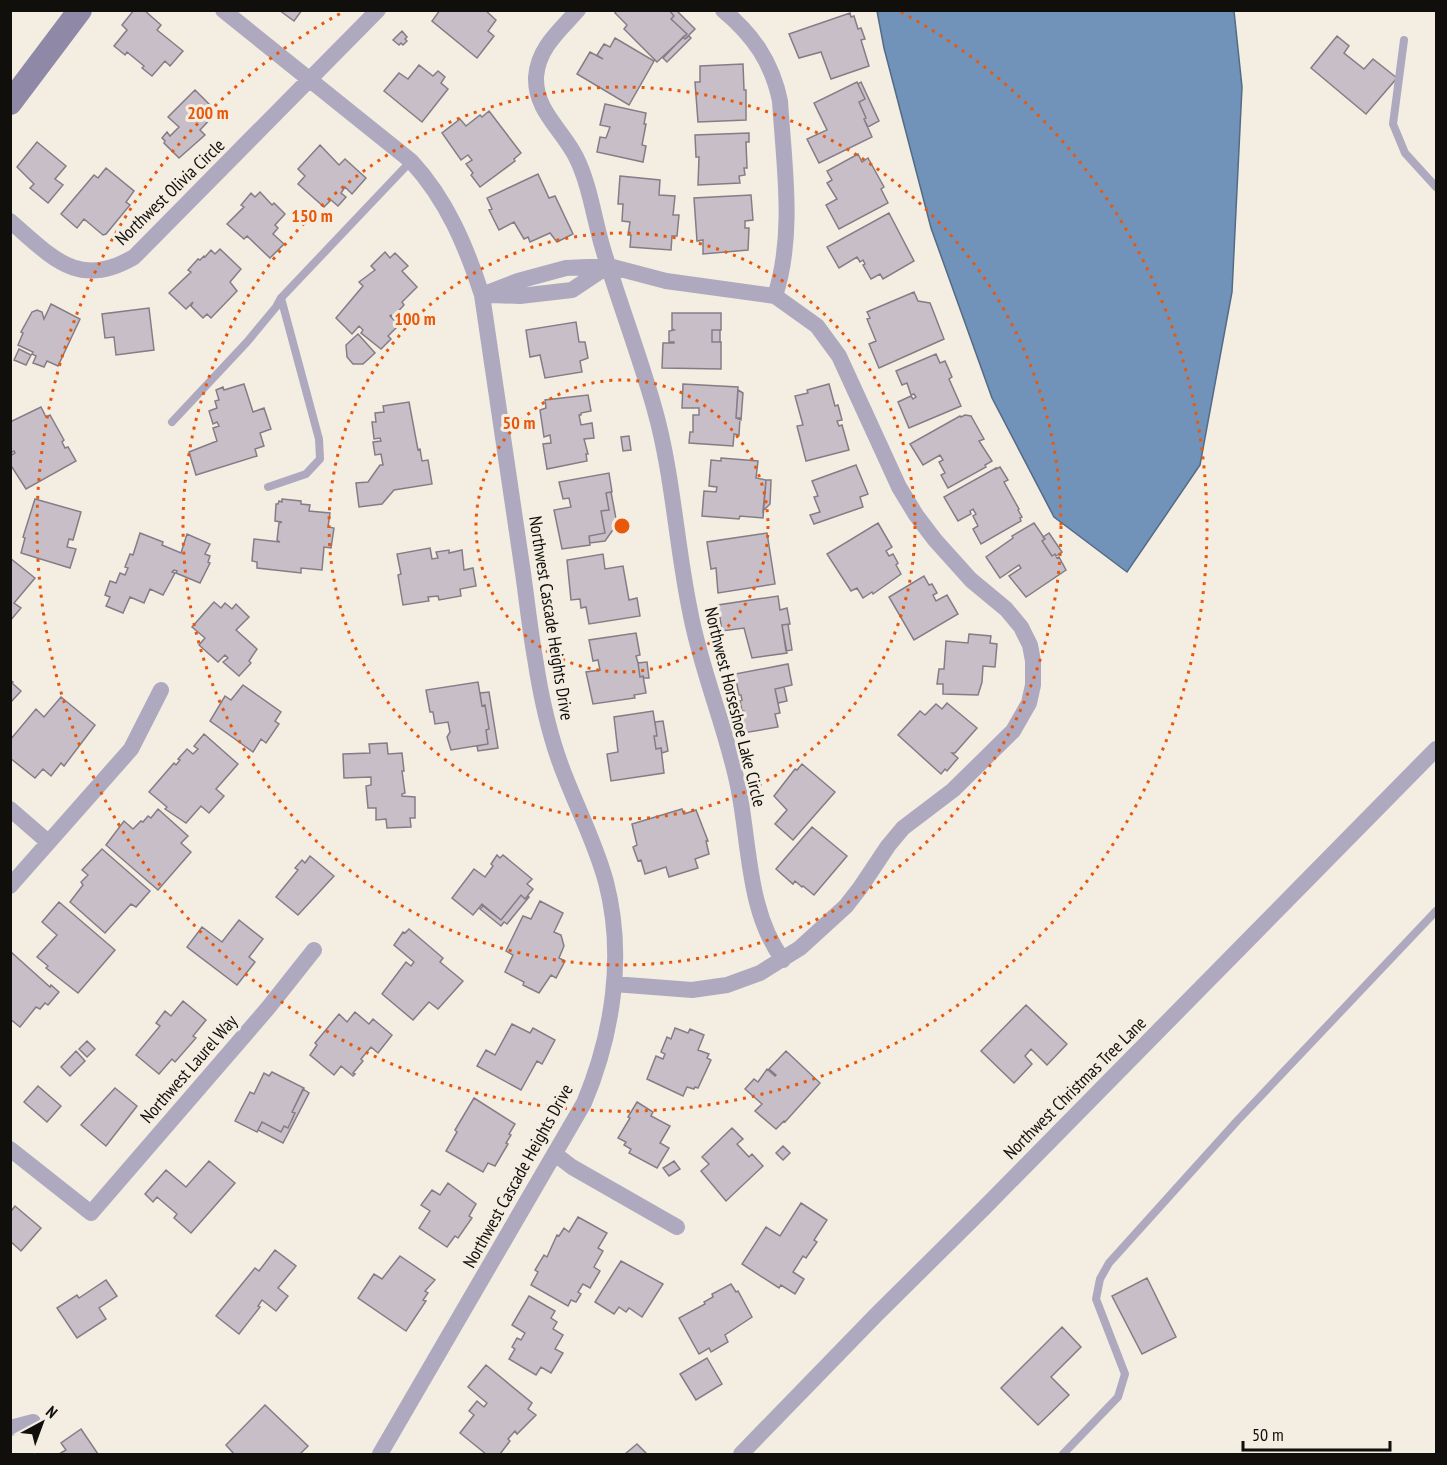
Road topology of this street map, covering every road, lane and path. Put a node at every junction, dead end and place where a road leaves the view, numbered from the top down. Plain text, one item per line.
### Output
1 (80, 10) edge
2 (223, 10) edge
3 (378, 10) edge
4 (578, 10) edge
5 (730, 12) edge
6 (1404, 40) dead end
7 (309, 80) junction
8 (10, 103) edge
9 (411, 161) junction
10 (1437, 187) edge
11 (10, 221) edge
12 (609, 266) junction
13 (482, 295) junction
14 (775, 296) junction
15 (281, 298) junction
16 (172, 422) dead end
17 (268, 487) dead end
18 (161, 690) dead end
19 (1437, 749) edge
20 (10, 809) edge
21 (48, 842) junction
22 (10, 886) edge
23 (1437, 911) edge
24 (314, 950) dead end
25 (783, 960) junction
26 (614, 984) junction
27 (10, 1149) edge
28 (555, 1154) junction
29 (677, 1227) dead end
30 (33, 1422) dead end
31 (10, 1428) edge
32 (380, 1455) edge
33 (741, 1455) edge
34 (1063, 1455) edge

1 - 8 street
2 - 7 street, Northwest Cascade Heights Drive
3 - 7 street, Northwest Olivia Circle
4 - 12 street, Northwest Horseshoe Lake Circle
5 - 14 street
6 - 10 lane
7 - 9 street, Northwest Cascade Heights Drive
7 - 11 street, Northwest Olivia Circle
9 - 13 street, Northwest Cascade Heights Drive
9 - 15 lane
12 - 13 street
12 - 14 street
12 - 25 street, Northwest Horseshoe Lake Circle
13 - 26 street, Northwest Cascade Heights Drive
14 - 25 street
15 - 16 lane
15 - 17 lane
18 - 21 street
19 - 33 street, Northwest Christmas Tree Lane
20 - 21 street
21 - 22 street
23 - 34 lane
24 - 27 street, Northwest Laurel Way
25 - 26 street
26 - 28 street, Northwest Cascade Heights Drive
28 - 29 street
28 - 32 street, Northwest Cascade Heights Drive
30 - 31 street

